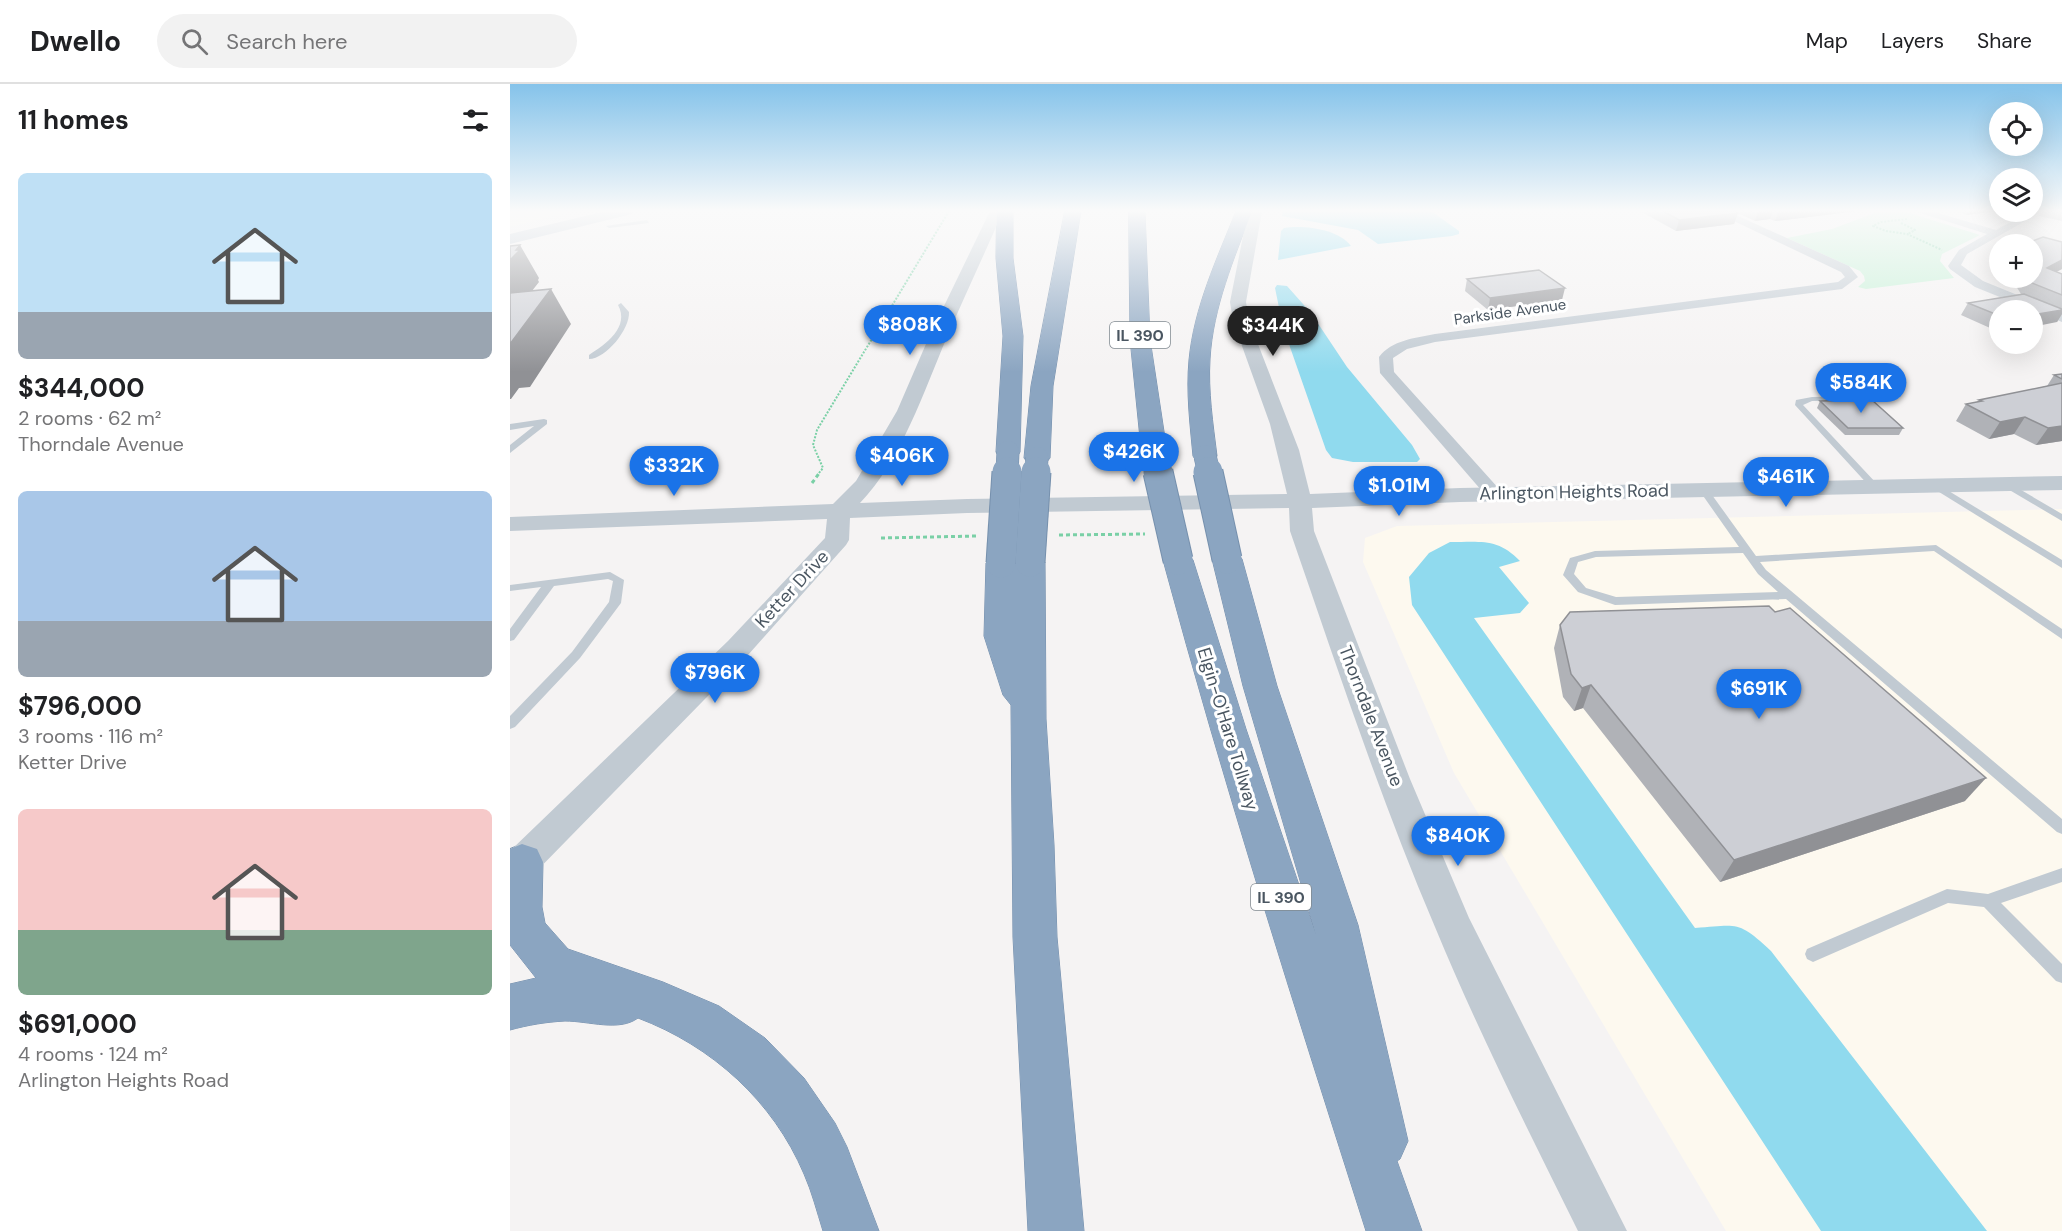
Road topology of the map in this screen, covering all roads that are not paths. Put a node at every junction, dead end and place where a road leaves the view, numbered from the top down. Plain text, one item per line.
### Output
1 (972, 265) edge
2 (1005, 265) edge
3 (1064, 265) edge
4 (1138, 265) edge
5 (1225, 265) edge
6 (1245, 265) edge
7 (1835, 265) edge
8 (1955, 265) edge
9 (621, 305) dead end
10 (2062, 318) edge
11 (592, 357) dead end
12 (1852, 398) edge
13 (510, 427) edge
14 (510, 450) edge
15 (2004, 483) junction
16 (2062, 483) edge
17 (1935, 485) junction
18 (1874, 486) junction
19 (1704, 489) junction
20 (1494, 494) junction
21 (1302, 501) junction
22 (839, 511) junction
23 (2062, 518) edge
24 (510, 524) edge
25 (1006, 554) junction
26 (1750, 554) junction
27 (2062, 565) edge
28 (550, 582) junction
29 (510, 588) edge
30 (1789, 595) junction
31 (2062, 635) edge
32 (510, 637) edge
33 (510, 724) edge
34 (2062, 828) edge
35 (516, 868) edge
36 (2062, 875) edge
37 (1988, 901) junction
38 (1813, 954) dead end
39 (2062, 975) edge
40 (510, 1007) edge
41 (680, 1012) junction
42 (851, 1231) edge
43 (1056, 1231) edge
44 (1394, 1231) edge
45 (1402, 1231) edge
46 (1603, 1231) edge

1 - 22 street
2 - 25 highway, bridge
3 - 25 highway, bridge
4 - 44 highway, Elgin-O'Hare Tollway / IL 390, bridge
5 - 45 highway, IL 390, bridge
6 - 21 street, Thorndale Avenue
7 - 20 street, Parkside Avenue
8 - 10 street
9 - 11 lane
12 - 18 lane
13 - 14 lane
15 - 16 street, Arlington Heights Road
15 - 17 street, Arlington Heights Road
15 - 23 lane
17 - 18 street, Arlington Heights Road
17 - 27 lane
18 - 19 street, Arlington Heights Road
19 - 20 street, Arlington Heights Road
19 - 26 lane
20 - 21 street, Arlington Heights Road
21 - 22 street, Arlington Heights Road
21 - 46 street, Thorndale Avenue
22 - 24 street, Arlington Heights Road
22 - 35 street, Ketter Drive
25 - 43 highway
26 - 30 lane
26 - 30 lane
26 - 31 lane
28 - 29 lane
28 - 32 lane
28 - 33 lane
30 - 34 lane
35 - 41 highway
36 - 37 lane
37 - 38 lane
37 - 39 lane
40 - 41 highway
41 - 42 highway

